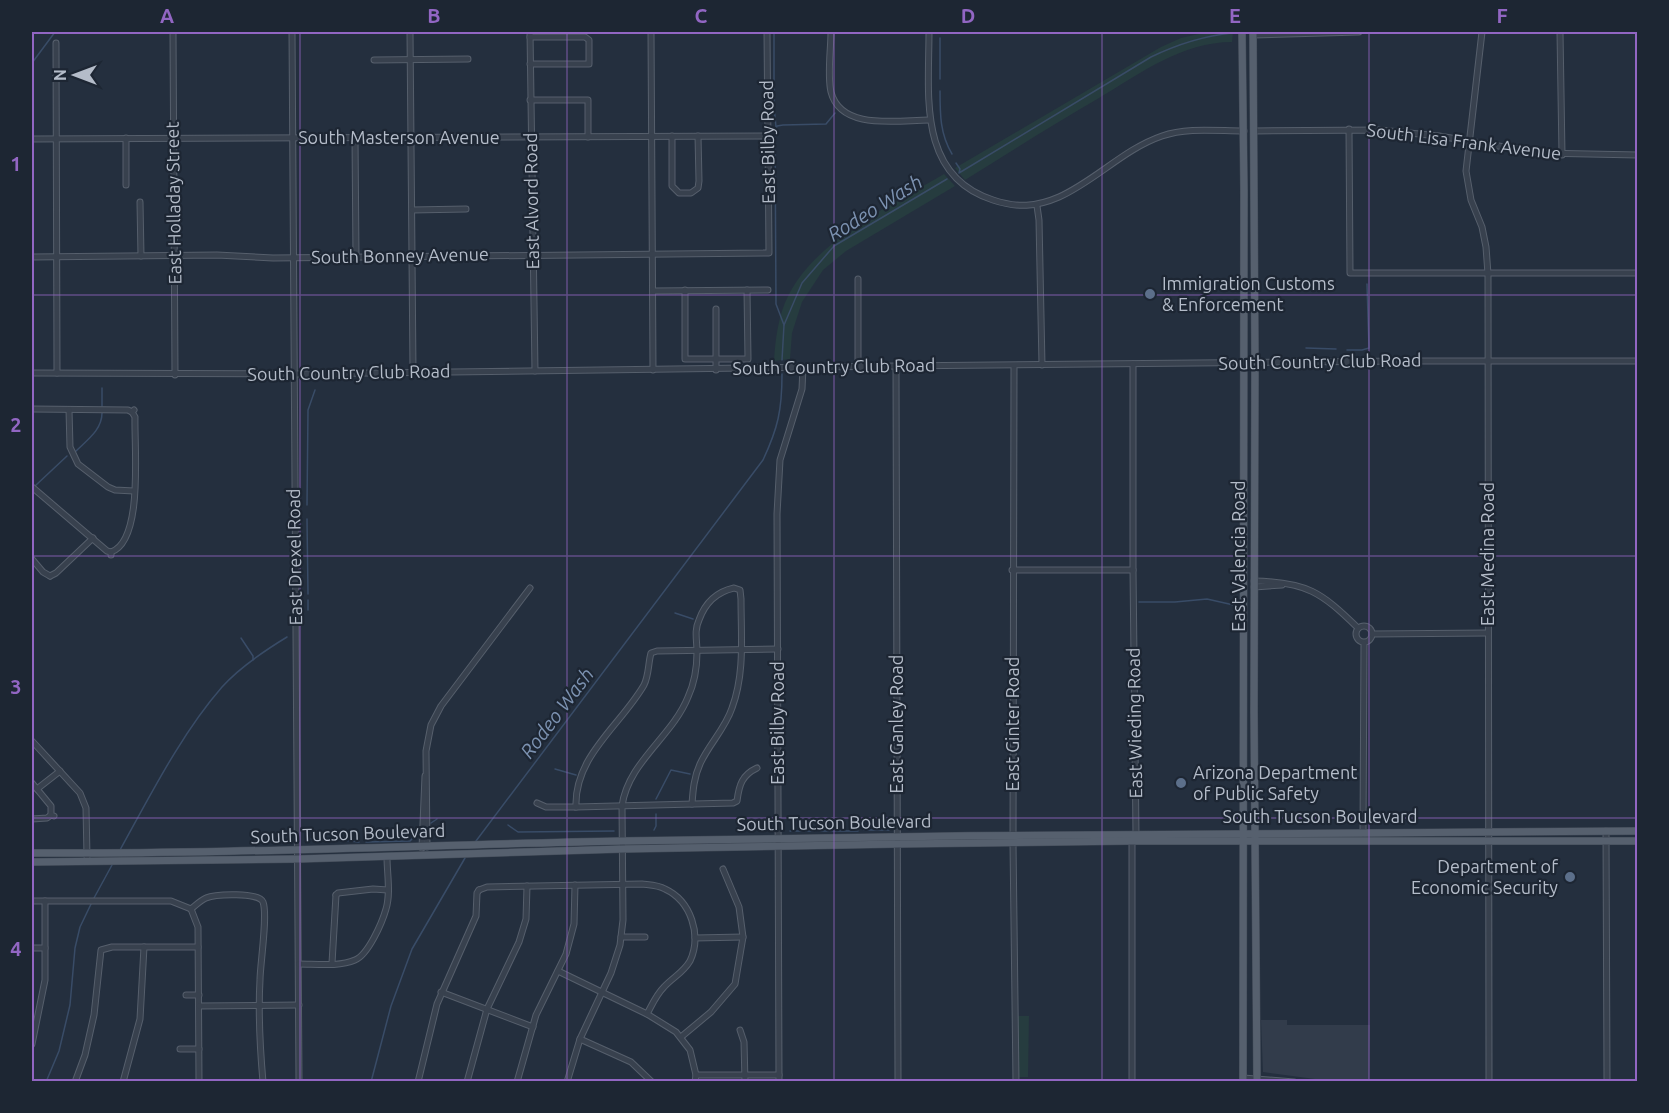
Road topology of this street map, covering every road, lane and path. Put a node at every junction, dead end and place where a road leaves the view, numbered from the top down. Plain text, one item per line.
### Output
1 (173, 32) edge
2 (292, 32) edge
3 (410, 32) edge
4 (651, 32) edge
5 (767, 32) edge
6 (831, 32) edge
7 (929, 32) edge
8 (1242, 32) edge
9 (1359, 32) edge
10 (1482, 32) edge
11 (1560, 32) edge
12 (1253, 33) edge
13 (530, 34) edge
14 (56, 43) dead end
15 (468, 59) dead end
16 (374, 60) dead end
17 (410, 60) junction
18 (530, 64) junction
19 (530, 100) junction
20 (929, 120) junction
21 (1349, 129) junction
22 (1244, 131) junction
23 (1254, 131) junction
24 (698, 135) junction
25 (767, 135) junction
26 (651, 136) junction
27 (672, 136) junction
28 (531, 137) junction
29 (588, 137) junction
30 (56, 138) junction
31 (126, 138) junction
32 (173, 138) junction
33 (355, 138) junction
34 (412, 138) junction
35 (32, 139) edge
36 (291, 139) junction
37 (1468, 142) junction
38 (1562, 155) junction
39 (1638, 155) edge
40 (126, 185) dead end
41 (140, 202) dead end
42 (1037, 206) junction
43 (466, 209) dead end
44 (412, 210) junction
45 (769, 253) joint
46 (533, 254) junction
47 (652, 254) junction
48 (412, 255) junction
49 (141, 256) junction
50 (356, 256) junction
51 (32, 257) edge
52 (175, 257) junction
53 (293, 257) junction
54 (57, 258) junction
55 (1638, 273) edge
56 (1488, 274) junction
57 (858, 279) dead end
58 (685, 290) junction
59 (747, 290) junction
60 (768, 290) dead end
61 (653, 291) junction
62 (716, 309) dead end
63 (716, 359) junction
64 (1488, 361) junction
65 (1638, 361) edge
66 (1244, 363) junction
67 (1256, 363) junction
68 (1133, 364) junction
69 (1042, 365) junction
70 (858, 366) junction
71 (896, 366) junction
72 (1014, 366) junction
73 (803, 367) junction
74 (716, 369) junction
75 (653, 370) junction
76 (413, 371) junction
77 (535, 371) junction
78 (57, 372) junction
79 (32, 373) edge
80 (294, 374) junction
81 (175, 375) junction
82 (32, 410) edge
83 (69, 410) junction
84 (1243, 482) junction
85 (1255, 482) junction
86 (32, 487) edge
87 (134, 491) junction
88 (93, 538) junction
89 (32, 558) edge
90 (1012, 570) junction
91 (1133, 570) junction
92 (1243, 584) junction
93 (1254, 584) junction
94 (530, 588) dead end
95 (1358, 628) junction
96 (1488, 633) junction
97 (1372, 634) junction
98 (1364, 643) junction
99 (778, 649) junction
100 (697, 650) junction
101 (741, 650) junction
102 (1243, 711) junction
103 (1254, 712) junction
104 (32, 741) edge
105 (757, 768) dead end
106 (60, 771) junction
107 (32, 783) edge
108 (37, 789) junction
109 (537, 803) dead end
110 (692, 804) junction
111 (622, 806) junction
112 (576, 807) junction
113 (32, 819) edge
114 (1363, 831) junction
115 (1488, 831) junction
116 (1606, 831) junction
117 (1638, 831) edge
118 (1243, 832) junction
119 (1255, 832) junction
120 (1134, 838) junction
121 (1013, 839) junction
122 (897, 840) junction
123 (1363, 841) junction
124 (1606, 841) junction
125 (1638, 841) edge
126 (1243, 842) junction
127 (1255, 842) junction
128 (1488, 842) junction
129 (779, 843) junction
130 (623, 845) junction
131 (425, 847) junction
132 (298, 851) junction
133 (32, 853) edge
134 (425, 855) junction
135 (387, 857) junction
136 (87, 858) junction
137 (298, 860) junction
138 (32, 862) edge
139 (723, 869) dead end
140 (624, 884) junction
141 (575, 885) junction
142 (526, 886) junction
143 (388, 890) junction
144 (32, 901) edge
145 (45, 901) junction
146 (191, 909) junction
147 (621, 937) junction
148 (645, 937) dead end
149 (744, 937) junction
150 (695, 938) junction
151 (144, 947) junction
152 (198, 947) junction
153 (32, 948) edge
154 (45, 948) junction
155 (1243, 951) junction
156 (1255, 951) junction
157 (332, 963) junction
158 (299, 964) junction
159 (558, 971) junction
160 (735, 984) junction
161 (742, 988) dead end
162 (441, 992) junction
163 (602, 993) junction
164 (186, 995) dead end
165 (199, 995) junction
166 (199, 1005) junction
167 (260, 1005) junction
168 (299, 1005) junction
169 (487, 1009) junction
170 (647, 1014) junction
171 (533, 1026) junction
172 (740, 1030) dead end
173 (681, 1037) junction
174 (580, 1039) junction
175 (32, 1044) edge
176 (180, 1049) dead end
177 (199, 1049) junction
178 (695, 1078) edge
179 (745, 1078) edge
180 (779, 1078) edge
181 (1243, 1080) edge
182 (1257, 1080) edge
183 (519, 1081) edge
184 (75, 1082) edge
185 (123, 1082) edge
186 (199, 1082) edge
187 (263, 1082) edge
188 (299, 1082) edge
189 (418, 1082) edge
190 (467, 1082) edge
191 (567, 1082) edge
192 (652, 1082) edge
193 (898, 1082) edge
194 (1016, 1082) edge
195 (1132, 1082) edge
196 (1294, 1082) edge
197 (1489, 1082) edge
198 (1606, 1082) edge

1 - 32 street, East Holladay Street
2 - 36 street, East Drexel Road
3 - 17 street
4 - 26 street
5 - 25 street, East Bilby Road
6 - 20 street
7 - 20 street
8 - 22 main road, East Valencia Road
9 - 12 street
10 - 37 street, East Medina Road
11 - 38 street
12 - 23 main road, East Valencia Road
13 - 18 street, East Alvord Road
13 - 18 street
14 - 30 street
15 - 17 street
16 - 17 street
17 - 34 street
18 - 19 street, East Alvord Road
19 - 28 street, East Alvord Road
19 - 29 street
20 - 42 street
21 - 23 street, South Lisa Frank Avenue
21 - 37 street, South Lisa Frank Avenue
21 - 56 street
22 - 23 main road
22 - 42 street
22 - 66 main road, East Valencia Road
23 - 67 main road, East Valencia Road
24 - 25 street, South Masterson Avenue
24 - 27 street, South Masterson Avenue
24 - 27 street
25 - 45 street, East Bilby Road
26 - 27 street, South Masterson Avenue
26 - 29 street, South Masterson Avenue
26 - 47 street
28 - 29 street, South Masterson Avenue
28 - 34 street, South Masterson Avenue
28 - 46 street, East Alvord Road
30 - 31 street, South Masterson Avenue
30 - 35 street, South Masterson Avenue
30 - 54 street
31 - 32 street, South Masterson Avenue
31 - 40 street
32 - 36 street, South Masterson Avenue
32 - 52 street, East Holladay Street
33 - 34 street, South Masterson Avenue
33 - 36 street, South Masterson Avenue
33 - 50 street
34 - 44 street
36 - 53 street, East Drexel Road
37 - 38 street, South Lisa Frank Avenue
37 - 56 street, East Medina Road
38 - 39 street, South Lisa Frank Avenue
41 - 49 street
42 - 69 street
43 - 44 street
44 - 48 street
45 - 47 street, South Bonney Avenue
46 - 47 street, South Bonney Avenue
46 - 48 street, South Bonney Avenue
46 - 77 street, East Alvord Road
47 - 61 street
48 - 50 street, South Bonney Avenue
48 - 76 street
49 - 52 street, South Bonney Avenue
49 - 54 street, South Bonney Avenue
50 - 53 street, South Bonney Avenue
51 - 54 street, South Bonney Avenue
52 - 53 street, South Bonney Avenue
52 - 81 street, East Holladay Street
53 - 80 street, East Drexel Road
54 - 78 street
55 - 56 street
56 - 64 street, East Medina Road
57 - 70 street
58 - 59 street
58 - 61 street
58 - 63 street
59 - 60 street
59 - 63 street
61 - 75 street
62 - 63 street
63 - 74 street
64 - 65 street, South Country Club Road
64 - 67 street, South Country Club Road
64 - 96 street, East Medina Road
66 - 67 street, South Country Club Road
66 - 68 street, South Country Club Road
66 - 84 main road, East Valencia Road
67 - 85 main road, East Valencia Road
68 - 69 street, South Country Club Road
68 - 91 street, East Wieding Road
69 - 72 street, South Country Club Road
70 - 71 street, South Country Club Road
70 - 73 street, South Country Club Road
71 - 72 street, South Country Club Road
71 - 122 street, East Ganley Road
72 - 90 street, East Ginter Road
73 - 74 street, South Country Club Road
73 - 99 street, East Bilby Road
74 - 75 street, South Country Club Road
75 - 77 street, South Country Club Road
76 - 77 street, South Country Club Road
76 - 80 street, South Country Club Road
78 - 79 street, South Country Club Road
78 - 81 street, South Country Club Road
80 - 81 street, South Country Club Road
80 - 132 street, East Drexel Road
82 - 83 street
83 - 87 street
83 - 87 street
84 - 85 main road
84 - 92 main road, East Valencia Road
85 - 93 main road, East Valencia Road
86 - 88 street
87 - 88 street
88 - 89 street
90 - 91 street
90 - 121 street, East Ginter Road
91 - 120 street, East Wieding Road
92 - 93 main road
92 - 102 main road, East Valencia Road
93 - 95 street
93 - 103 main road, East Valencia Road
94 - 131 street
95 - 97 street
95 - 98 street
96 - 97 street
96 - 115 street, East Medina Road
97 - 98 street
98 - 114 street
99 - 101 street
99 - 129 street, East Bilby Road
100 - 101 street
100 - 101 street
100 - 111 street
100 - 112 street
101 - 110 street
102 - 103 main road
102 - 118 main road, East Valencia Road
103 - 119 main road, East Valencia Road
104 - 106 street
105 - 110 street
106 - 108 street
106 - 136 street
107 - 108 street
108 - 113 street
109 - 112 street
110 - 111 street
111 - 112 street
111 - 130 street
114 - 115 main road, South Tucson Boulevard
114 - 119 main road, South Tucson Boulevard
114 - 123 street
115 - 116 main road, South Tucson Boulevard
115 - 128 street, East Medina Road
116 - 117 main road, South Tucson Boulevard
116 - 124 street
118 - 119 main road, South Tucson Boulevard
118 - 120 main road, South Tucson Boulevard
118 - 126 main road, East Valencia Road
119 - 127 main road, East Valencia Road
120 - 121 main road, South Tucson Boulevard
120 - 126 main road, South Tucson Boulevard
120 - 195 street, East Wieding Road
121 - 122 main road, South Tucson Boulevard
121 - 194 street, East Ginter Road
122 - 129 main road, South Tucson Boulevard
122 - 193 street, East Ganley Road
123 - 127 main road, South Tucson Boulevard
123 - 128 main road, South Tucson Boulevard
124 - 125 main road, South Tucson Boulevard
124 - 128 main road, South Tucson Boulevard
124 - 198 street
126 - 127 main road, South Tucson Boulevard
126 - 155 main road, East Valencia Road
127 - 156 main road, East Valencia Road
128 - 197 street, East Medina Road
129 - 130 main road, South Tucson Boulevard
129 - 180 street, East Bilby Road
130 - 131 main road, South Tucson Boulevard
130 - 134 main road, South Tucson Boulevard
130 - 140 street
131 - 132 main road, South Tucson Boulevard
131 - 134 street
132 - 136 main road, South Tucson Boulevard
132 - 137 street, East Drexel Road
133 - 136 main road, South Tucson Boulevard
134 - 135 main road, South Tucson Boulevard
135 - 137 main road, South Tucson Boulevard
135 - 143 street
136 - 137 main road, South Tucson Boulevard
136 - 138 main road, South Tucson Boulevard
137 - 158 street, East Drexel Road
139 - 149 street
140 - 141 street
140 - 147 street
140 - 150 street
141 - 142 street
141 - 159 street
142 - 162 street
142 - 169 street
143 - 157 street
143 - 157 street
144 - 145 street
145 - 146 street
145 - 154 street
146 - 152 street
146 - 167 street
147 - 148 street
147 - 163 street
149 - 150 street
149 - 160 street
150 - 170 street
151 - 152 street
151 - 184 street
151 - 185 street
152 - 165 street
153 - 154 street
154 - 175 street
155 - 156 main road
155 - 181 main road, East Valencia Road
156 - 182 main road, East Valencia Road
157 - 158 street
158 - 168 street, East Drexel Road
159 - 163 street
159 - 171 street
160 - 161 street
160 - 173 street
162 - 169 street
162 - 189 street
163 - 170 street
163 - 174 street
164 - 165 street
165 - 166 street
166 - 167 street
166 - 177 street
167 - 168 street
167 - 187 street
168 - 188 street, East Drexel Road
169 - 171 street
169 - 190 street
170 - 173 street
171 - 183 street
172 - 179 street
173 - 178 street
174 - 191 street
174 - 192 street
176 - 177 street
177 - 186 street
178 - 179 street
179 - 180 street
181 - 182 street
182 - 196 street

